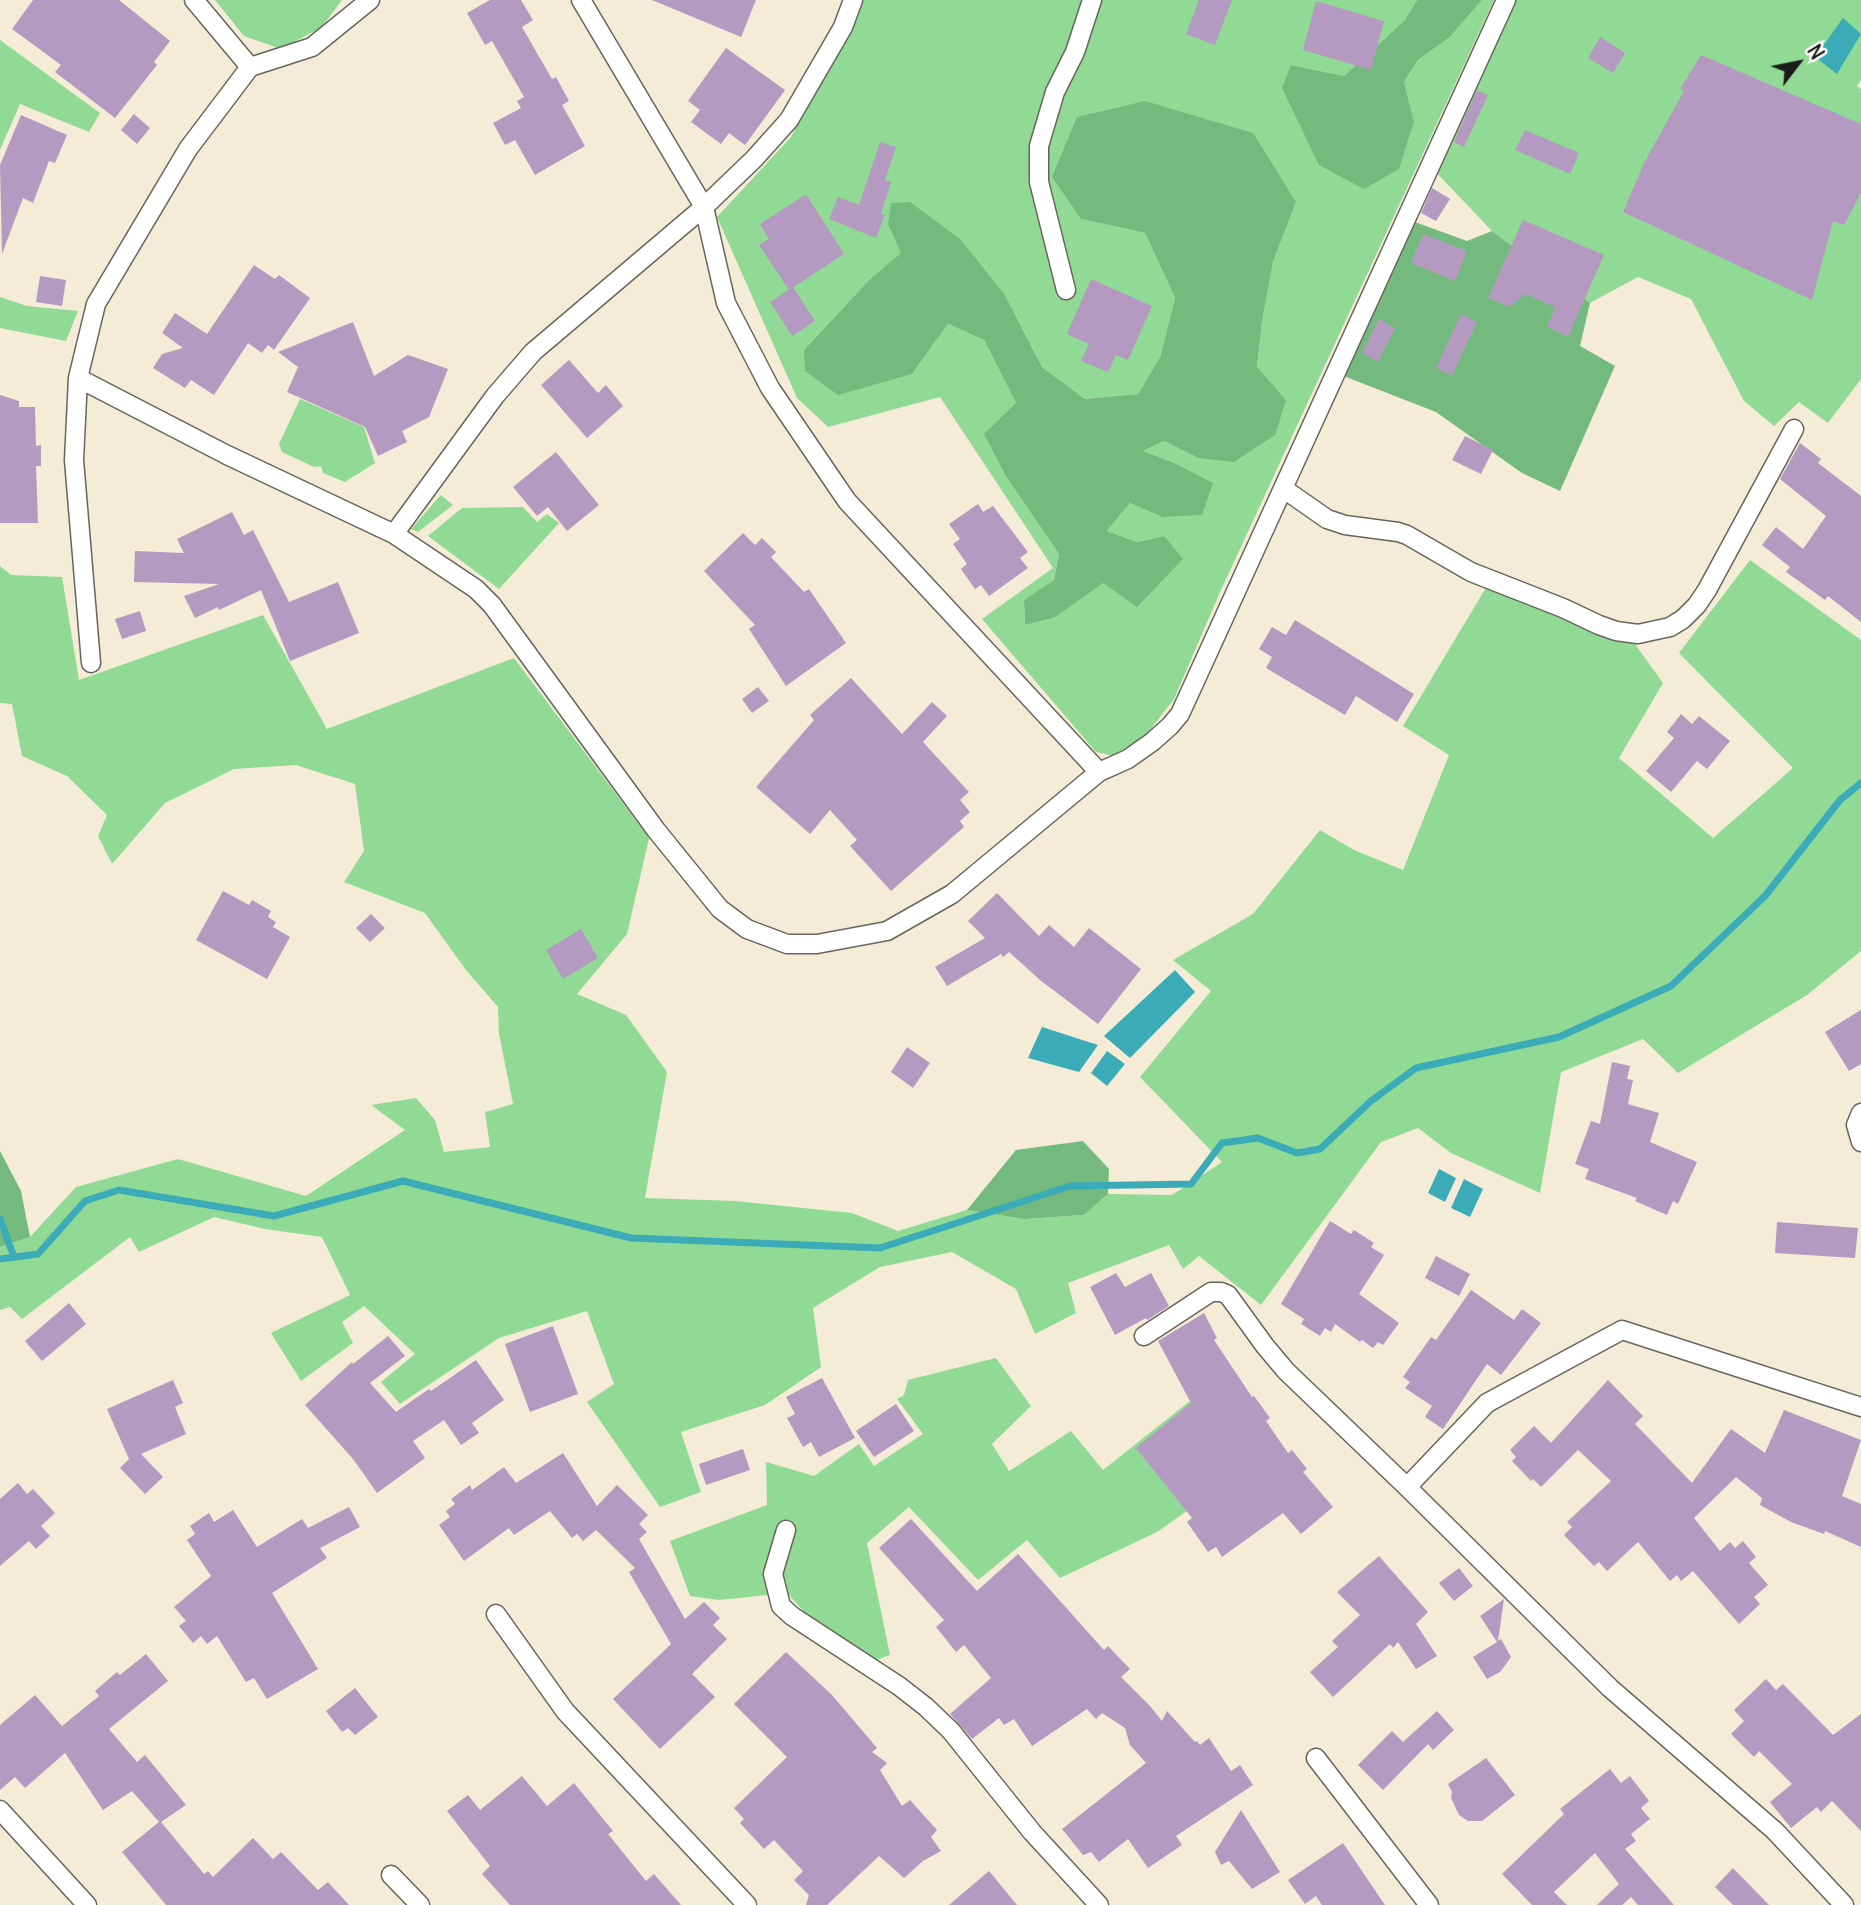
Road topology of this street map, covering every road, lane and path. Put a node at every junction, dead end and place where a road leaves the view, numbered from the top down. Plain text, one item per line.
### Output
1 (194, 0) edge
2 (370, 0) edge
3 (581, 0) edge
4 (853, 0) edge
5 (1092, 0) edge
6 (1506, 0) edge
7 (250, 67) junction
8 (704, 207) junction
9 (1066, 290) dead end
10 (78, 378) junction
11 (1794, 429) dead end
12 (1284, 489) junction
13 (394, 534) junction
14 (91, 663) dead end
15 (1099, 772) junction
16 (1861, 1113) edge
17 (1861, 1142) edge
18 (1144, 1336) dead end
19 (1861, 1407) edge
20 (1408, 1487) junction
21 (786, 1530) dead end
22 (496, 1614) dead end
23 (1316, 1758) dead end
24 (0, 1810) edge
25 (391, 1875) dead end
26 (87, 1905) edge
27 (420, 1905) edge
28 (747, 1905) edge
29 (1099, 1905) edge
30 (1429, 1905) edge
31 (1844, 1905) edge

1 - 7 street
2 - 7 street
3 - 8 street
4 - 8 street
5 - 9 street
6 - 12 street
7 - 10 street
8 - 13 street
8 - 15 street
10 - 13 street
10 - 14 street
11 - 12 street
12 - 15 street
13 - 15 street
16 - 17 street
18 - 20 street
19 - 20 street
20 - 31 street
21 - 29 street
22 - 28 street
23 - 30 street
24 - 26 street
25 - 27 street

